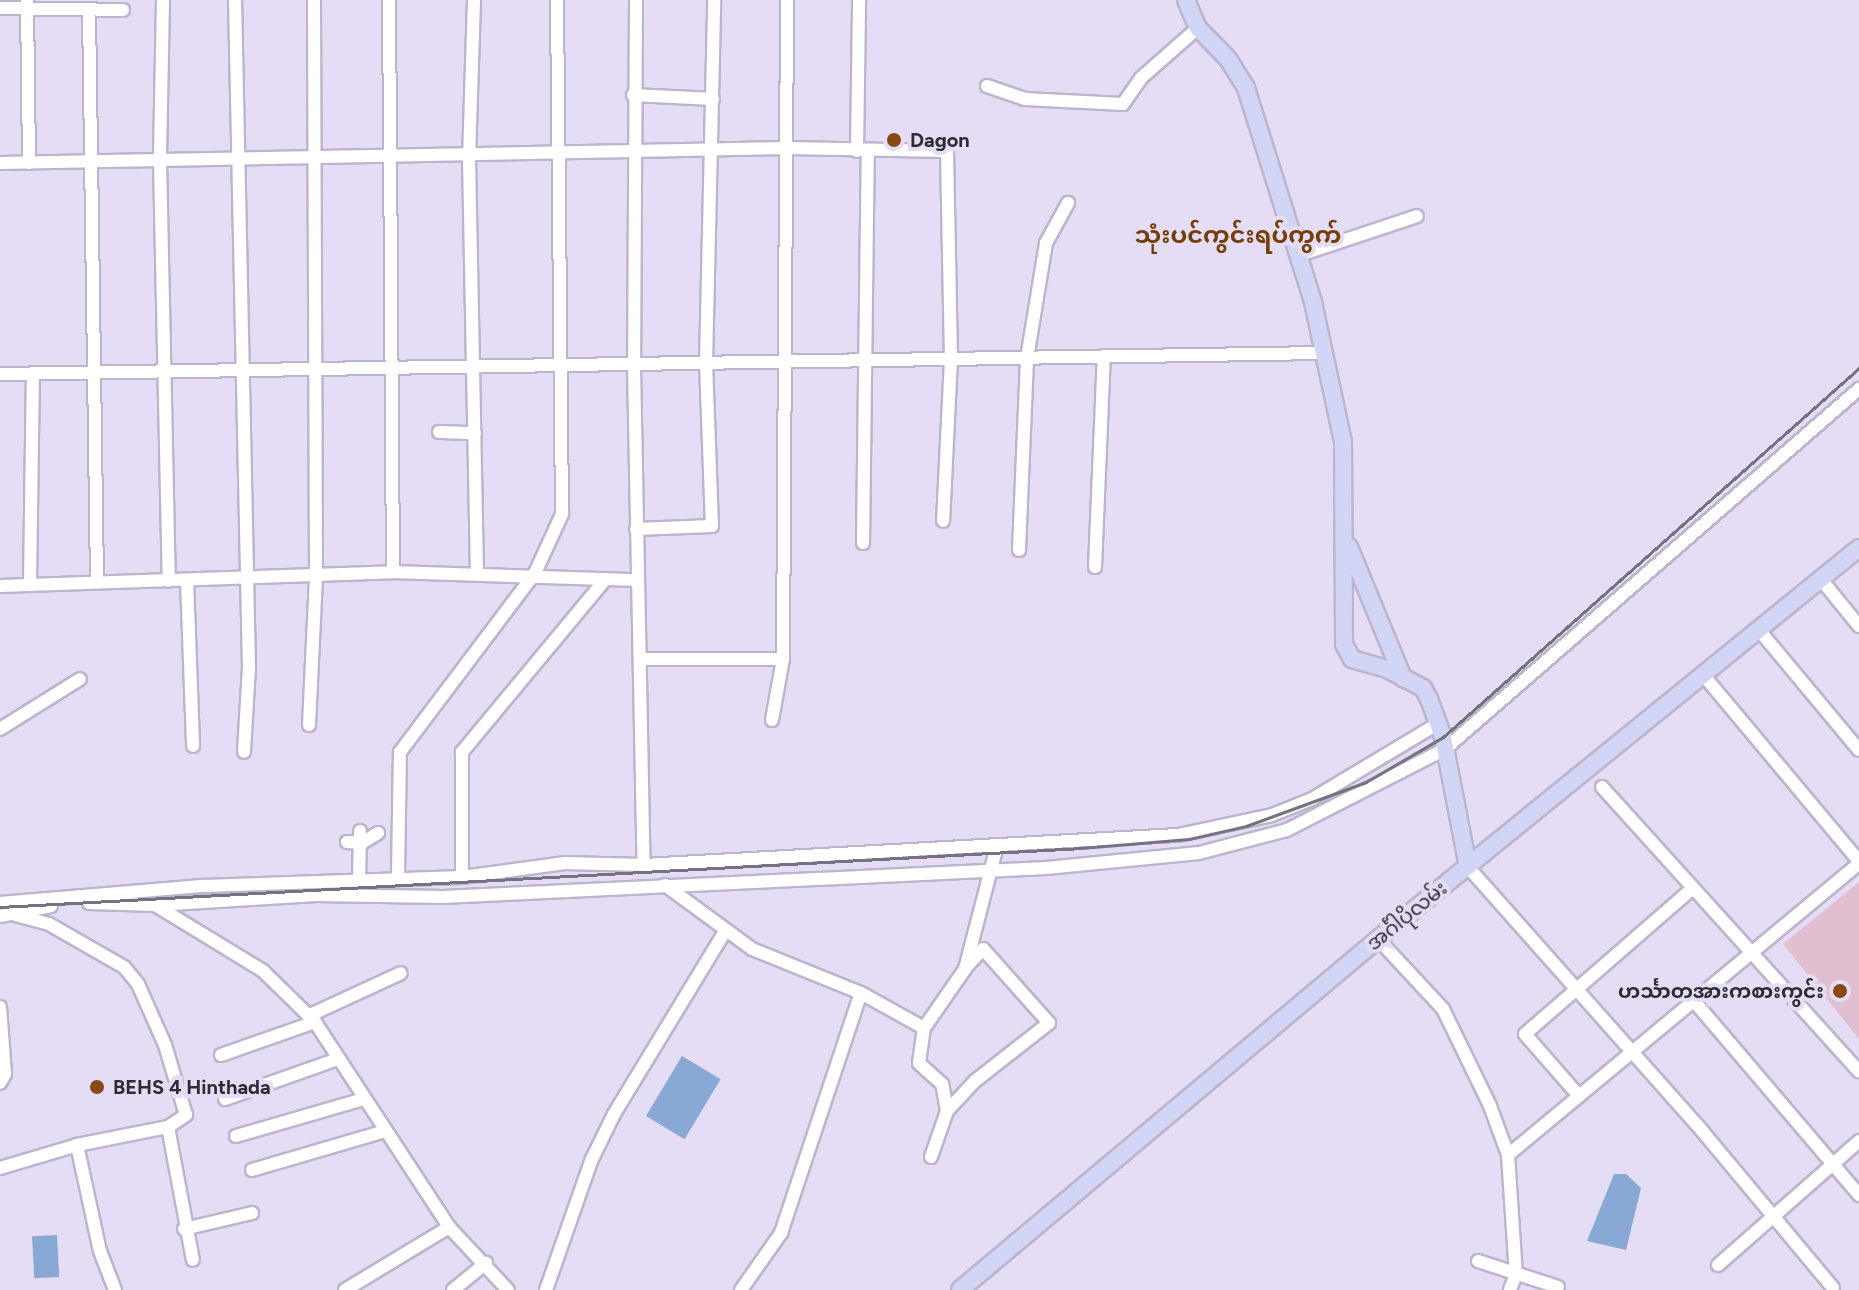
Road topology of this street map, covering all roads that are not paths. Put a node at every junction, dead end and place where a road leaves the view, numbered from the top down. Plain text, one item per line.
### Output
1 (163, 0) edge
2 (235, 0) edge
3 (314, 0) edge
4 (389, 0) edge
5 (474, 0) edge
6 (557, 0) edge
7 (636, 0) edge
8 (714, 0) edge
9 (787, 0) edge
10 (859, 0) edge
11 (1186, 0) edge
12 (26, 4) edge
13 (96, 6) edge
14 (0, 8) edge
15 (123, 10) dead end
16 (1198, 28) junction
17 (987, 86) dead end
18 (633, 95) junction
19 (713, 99) junction
20 (787, 148) junction
21 (712, 151) junction
22 (863, 152) junction
23 (633, 153) junction
24 (557, 154) junction
25 (313, 157) junction
26 (387, 157) junction
27 (469, 158) junction
28 (160, 161) junction
29 (237, 161) junction
30 (89, 162) junction
31 (0, 163) edge
32 (29, 163) junction
33 (1068, 203) dead end
34 (1417, 216) dead end
35 (1300, 255) junction
36 (1326, 353) junction
37 (1104, 356) junction
38 (1027, 358) junction
39 (784, 359) junction
40 (951, 359) junction
41 (706, 363) junction
42 (866, 363) junction
43 (392, 366) junction
44 (473, 366) junction
45 (557, 366) junction
46 (634, 366) junction
47 (313, 369) junction
48 (165, 370) junction
49 (240, 371) junction
50 (94, 372) junction
51 (0, 374) edge
52 (33, 375) junction
53 (1859, 389) edge
54 (439, 432) dead end
55 (475, 433) junction
56 (943, 521) dead end
57 (636, 529) junction
58 (1346, 539) junction
59 (863, 543) dead end
60 (1859, 548) edge
61 (1019, 550) dead end
62 (1095, 567) dead end
63 (393, 572) junction
64 (535, 573) junction
65 (477, 574) junction
66 (316, 576) junction
67 (1820, 578) junction
68 (246, 579) junction
69 (187, 580) junction
70 (638, 580) junction
71 (169, 581) junction
72 (97, 582) junction
73 (603, 582) junction
74 (30, 584) junction
75 (0, 586) edge
76 (1859, 626) edge
77 (1759, 630) junction
78 (640, 659) junction
79 (783, 659) junction
80 (1705, 677) junction
81 (1403, 678) junction
82 (80, 679) dead end
83 (772, 720) dead end
84 (1439, 723) junction
85 (309, 725) dead end
86 (0, 729) edge
87 (193, 746) dead end
88 (1445, 749) junction
89 (1859, 750) edge
90 (244, 752) dead end
91 (1602, 787) dead end
92 (378, 833) dead end
93 (361, 837) junction
94 (347, 842) dead end
95 (997, 846) junction
96 (1859, 863) edge
97 (644, 865) junction
98 (1468, 867) junction
99 (990, 871) junction
100 (398, 876) junction
101 (462, 877) junction
102 (359, 880) junction
103 (665, 885) junction
104 (1692, 889) junction
105 (0, 903) edge
106 (155, 905) junction
107 (16, 915) junction
108 (0, 916) edge
109 (724, 933) junction
110 (1378, 939) junction
111 (1752, 952) junction
112 (965, 969) junction
113 (401, 973) dead end
114 (1578, 991) junction
115 (861, 993) junction
116 (1694, 1001) junction
117 (0, 1007) edge
118 (312, 1019) junction
119 (924, 1028) junction
120 (1634, 1054) junction
121 (221, 1055) dead end
122 (338, 1059) junction
123 (1859, 1071) edge
124 (0, 1083) edge
125 (1579, 1096) junction
126 (225, 1099) dead end
127 (363, 1099) junction
128 (947, 1111) junction
129 (168, 1127) junction
130 (385, 1131) junction
131 (236, 1136) dead end
132 (1859, 1141) edge
133 (77, 1145) junction
134 (1508, 1155) junction
135 (931, 1157) dead end
136 (1831, 1167) junction
137 (0, 1168) edge
138 (252, 1170) dead end
139 (1859, 1195) edge
140 (252, 1213) dead end
141 (1770, 1215) junction
142 (449, 1227) junction
143 (184, 1229) junction
144 (193, 1260) dead end
145 (1478, 1261) dead end
146 (486, 1263) junction
147 (1718, 1265) dead end
148 (1516, 1274) junction
149 (1558, 1287) dead end
150 (1833, 1288) dead end
151 (115, 1290) edge
152 (345, 1290) edge
153 (453, 1290) edge
154 (508, 1290) edge
155 (546, 1290) edge
156 (741, 1290) edge
157 (960, 1290) edge
158 (1510, 1290) edge

1 - 28 street
2 - 29 street
3 - 25 street
4 - 26 street
5 - 27 street
6 - 24 street
7 - 18 street
8 - 19 street
9 - 20 street
10 - 22 street
11 - 16 main road
12 - 13 street
12 - 14 street
12 - 32 street
13 - 15 street
13 - 30 street
16 - 17 street
16 - 35 main road
18 - 19 street
18 - 23 street
19 - 21 street
20 - 21 street
20 - 22 street
20 - 39 street
21 - 23 street
21 - 41 street
22 - 40 street
22 - 42 street
23 - 24 street
23 - 46 street
24 - 27 street
24 - 45 street
25 - 26 street
25 - 29 street
25 - 47 street
26 - 27 street
26 - 43 street
27 - 44 street
28 - 29 street
28 - 30 street
28 - 48 street
29 - 49 street
30 - 32 street
30 - 50 street
31 - 32 street
33 - 38 street
34 - 35 street
35 - 36 main road
36 - 37 street
36 - 58 main road
37 - 38 street
37 - 62 street
38 - 40 street
38 - 61 street
39 - 41 street
39 - 42 street
39 - 79 street
40 - 42 street
40 - 56 street
41 - 46 street
41 - 57 street
42 - 59 street
43 - 44 street
43 - 47 street
43 - 63 street
44 - 45 street
44 - 55 street
45 - 46 street
45 - 64 street
46 - 57 street
47 - 49 street
47 - 66 street
48 - 49 street
48 - 50 street
48 - 71 street
49 - 68 street
50 - 52 street
50 - 72 street
51 - 52 street
52 - 74 street
53 - 88 street
54 - 55 street
55 - 65 street
57 - 70 street
58 - 81 main road
58 - 81 main road
60 - 67 main road, အင်္ဂါပိုလမ်း
63 - 65 street
63 - 66 street
64 - 65 street
64 - 73 street
64 - 100 street
66 - 68 street
66 - 85 street
67 - 76 street
67 - 77 main road, အင်္ဂါပိုလမ်း
68 - 69 street
68 - 90 street
69 - 71 street
69 - 87 street
70 - 73 street
70 - 78 street
71 - 72 street
72 - 74 street
73 - 101 street
74 - 75 street
77 - 80 main road, အင်္ဂါပိုလမ်း
77 - 89 street
78 - 79 street
78 - 97 street
79 - 83 street
80 - 96 street
80 - 98 main road, အင်္ဂါပိုလမ်း
81 - 84 main road
82 - 86 street
84 - 88 main road
84 - 95 street
88 - 98 main road
88 - 99 street
91 - 104 street
92 - 93 street
93 - 94 street
93 - 102 street
95 - 97 street
95 - 99 street
96 - 111 street
97 - 101 street
98 - 110 main road, အင်္ဂါပိုလမ်း
98 - 114 street
99 - 103 street
99 - 112 street
100 - 101 street
100 - 102 street
102 - 105 street
103 - 106 street
103 - 109 street
104 - 111 street
104 - 114 street
106 - 107 street
106 - 118 street
107 - 108 street
107 - 129 street
109 - 115 street
109 - 155 street
110 - 134 street
110 - 157 main road, အင်္ဂါပိုလမ်း
111 - 116 street
111 - 123 street
112 - 119 street
112 - 128 street
113 - 118 street
114 - 120 street
114 - 125 street
115 - 119 street
115 - 156 street
116 - 120 street
116 - 136 street
117 - 124 street
118 - 121 street
118 - 122 street
119 - 128 street
120 - 125 street
120 - 141 street
122 - 126 street
122 - 127 street
125 - 134 street
127 - 130 street
127 - 131 street
128 - 135 street
129 - 133 street
129 - 143 street
130 - 138 street
130 - 142 street
132 - 136 street
133 - 137 street
133 - 151 street
134 - 148 street
136 - 139 street
136 - 141 street
140 - 143 street
141 - 147 street
141 - 150 street
142 - 146 street
142 - 152 street
143 - 144 street
145 - 148 street
146 - 153 street
146 - 154 street
148 - 149 street
148 - 158 street

